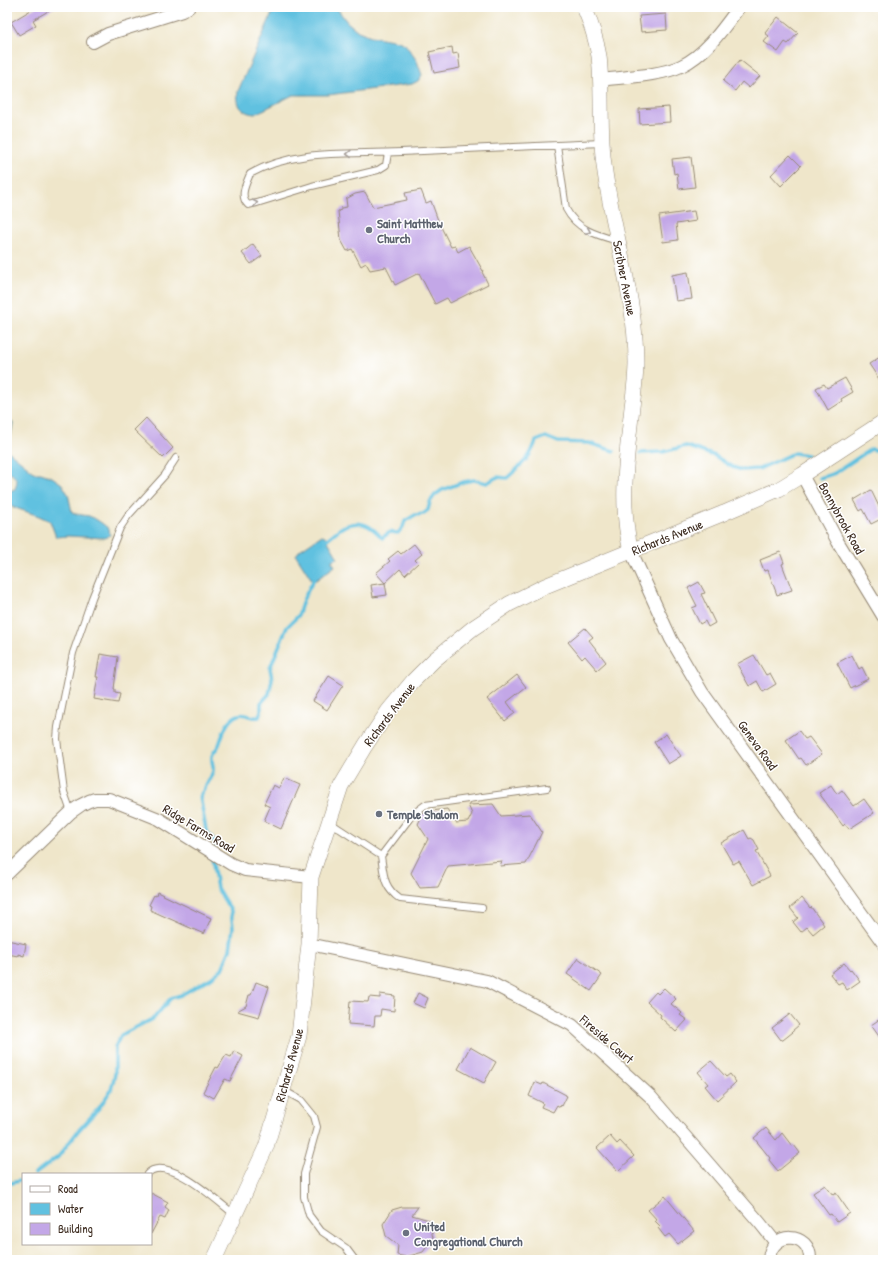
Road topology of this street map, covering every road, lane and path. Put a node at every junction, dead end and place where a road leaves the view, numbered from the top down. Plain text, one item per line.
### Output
1 (189, 7) edge
2 (584, 7) edge
3 (739, 7) edge
4 (93, 42) dead end
5 (600, 80) junction
6 (601, 143) junction
7 (557, 145) junction
8 (388, 153) junction
9 (619, 241) junction
10 (883, 422) edge
11 (176, 458) dead end
12 (802, 475) junction
13 (631, 551) junction
14 (883, 616) edge
15 (547, 788) dead end
16 (71, 812) junction
17 (329, 822) junction
18 (381, 856) junction
19 (7, 874) edge
20 (311, 877) junction
21 (482, 908) dead end
22 (883, 943) edge
23 (309, 944) junction
24 (283, 1090) junction
25 (148, 1173) edge
26 (235, 1215) junction
27 (776, 1243) junction
28 (214, 1260) edge
29 (354, 1260) edge
30 (769, 1260) edge
31 (810, 1260) edge

1 - 4 street
2 - 5 street, Scribner Avenue
3 - 5 street
5 - 6 street, Scribner Avenue
6 - 7 lane
6 - 9 street, Scribner Avenue
7 - 8 lane
7 -> 9 lane
8 -> 8 lane
9 - 13 street, Scribner Avenue
10 - 12 street, Richards Avenue
11 - 16 lane
12 - 13 street, Richards Avenue
12 - 14 street, Bonnybrook Road
13 - 17 street, Richards Avenue
13 - 22 street, Geneva Road
15 - 18 lane
16 - 19 street, Ridge Farms Road
16 - 20 street, Ridge Farms Road
17 - 18 lane
17 - 20 street, Richards Avenue
18 - 21 lane
20 - 23 street, Richards Avenue
23 - 24 street, Richards Avenue
23 - 27 street, Fireside Court
24 - 26 street, Richards Avenue
24 - 29 lane
25 - 26 lane
26 - 28 street, Richards Avenue
27 - 30 street
27 - 31 street

